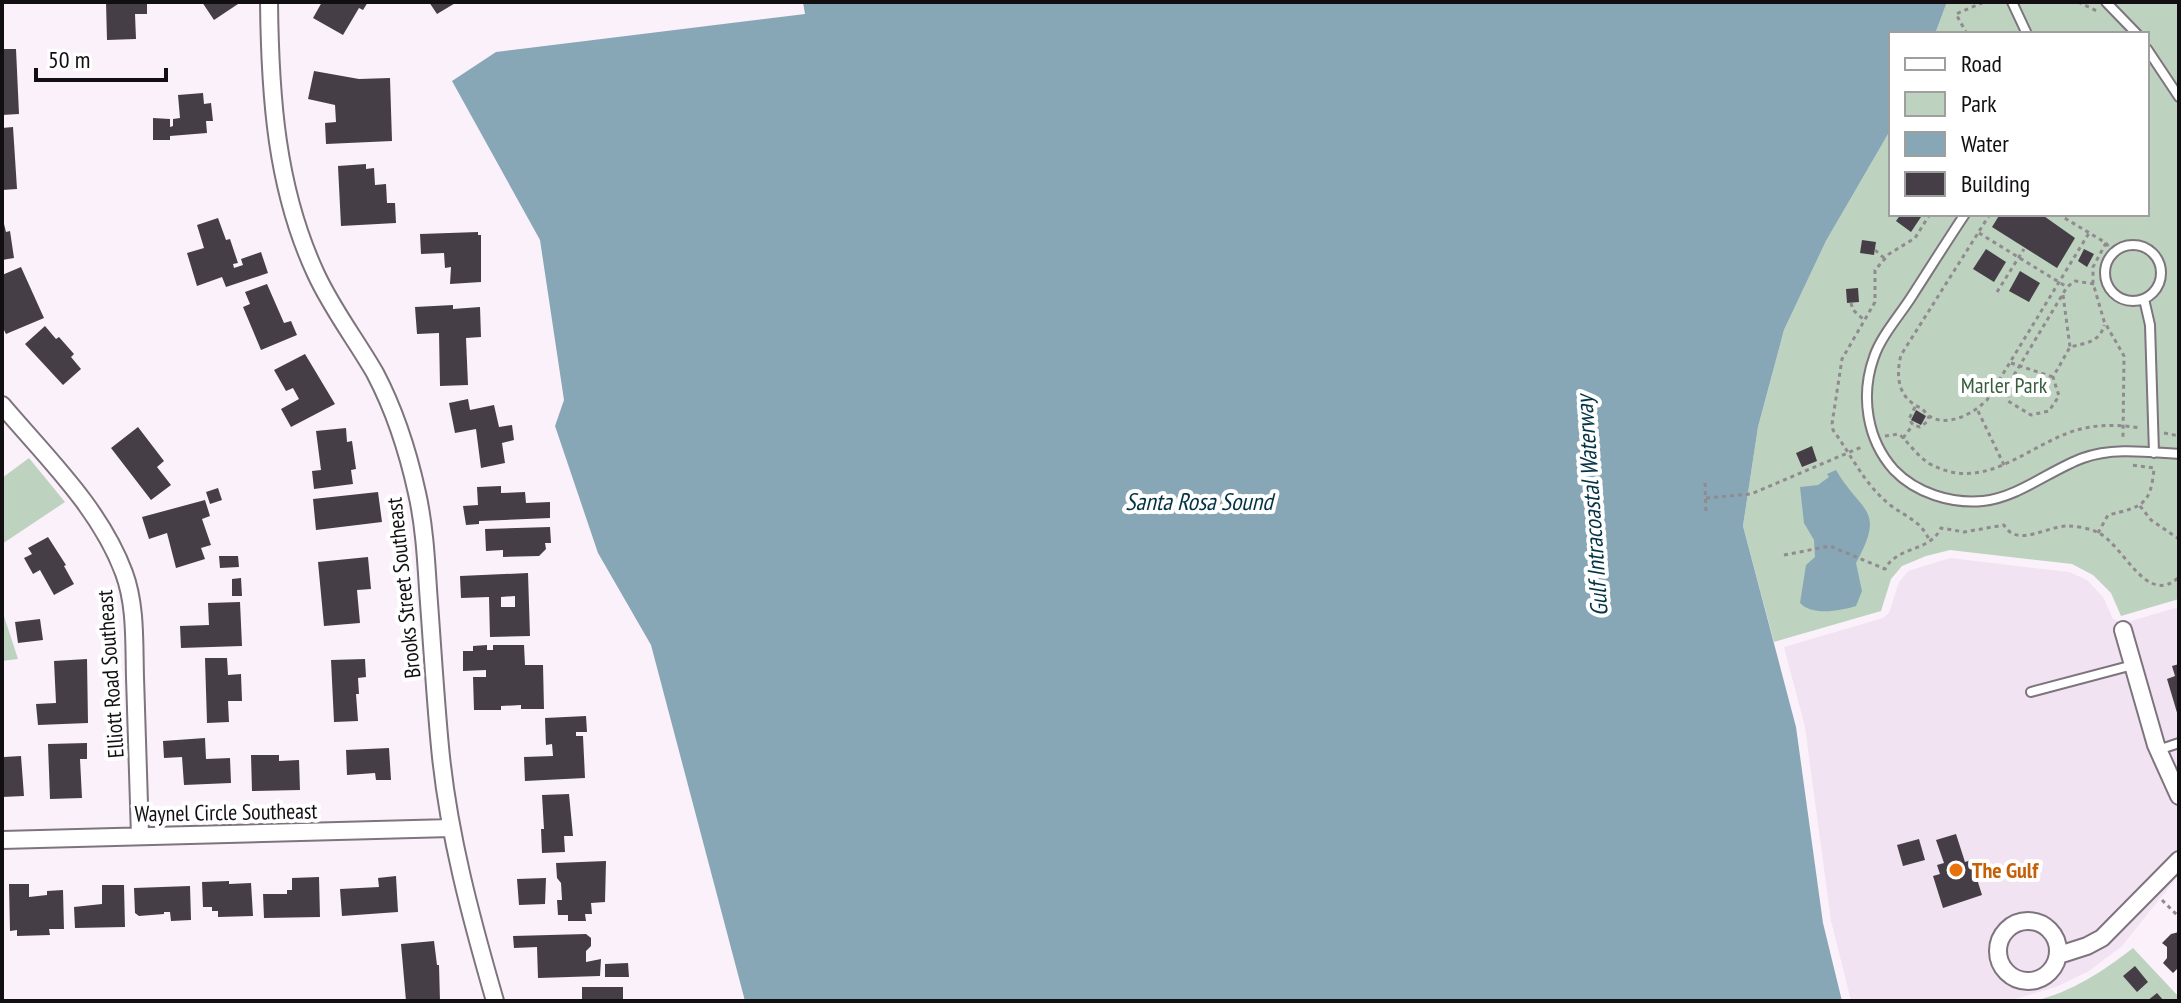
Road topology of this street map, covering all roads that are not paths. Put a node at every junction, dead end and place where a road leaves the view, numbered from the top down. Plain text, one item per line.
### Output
1 (269, 2) edge
2 (2012, 2) edge
3 (2106, 2) edge
4 (2026, 32) edge
5 (2135, 32) edge
6 (2149, 52) edge
7 (2179, 97) edge
8 (1964, 216) edge
9 (2144, 299) junction
10 (2, 405) edge
11 (2154, 453) junction
12 (2179, 454) edge
13 (2123, 630) dead end
14 (2133, 665) junction
15 (2031, 692) dead end
16 (2179, 743) edge
17 (2158, 750) junction
18 (2179, 796) edge
19 (451, 828) junction
20 (140, 836) junction
21 (2, 840) edge
22 (2179, 860) edge
23 (2059, 955) dead end
24 (495, 1001) edge

1 - 19 street, Brooks Street Southeast
2 - 4 lane
3 - 5 lane
6 - 7 lane
8 - 11 lane
9 - 9 lane
9 - 11 lane
10 - 20 street, Elliott Road Southeast
11 - 12 lane
13 - 14 street
14 - 15 lane
14 - 17 street
16 - 17 lane
17 - 18 street
19 - 20 street, Waynel Circle Southeast
19 - 24 street, Brooks Street Southeast
20 - 21 street, Waynel Circle Southeast
22 - 23 street

